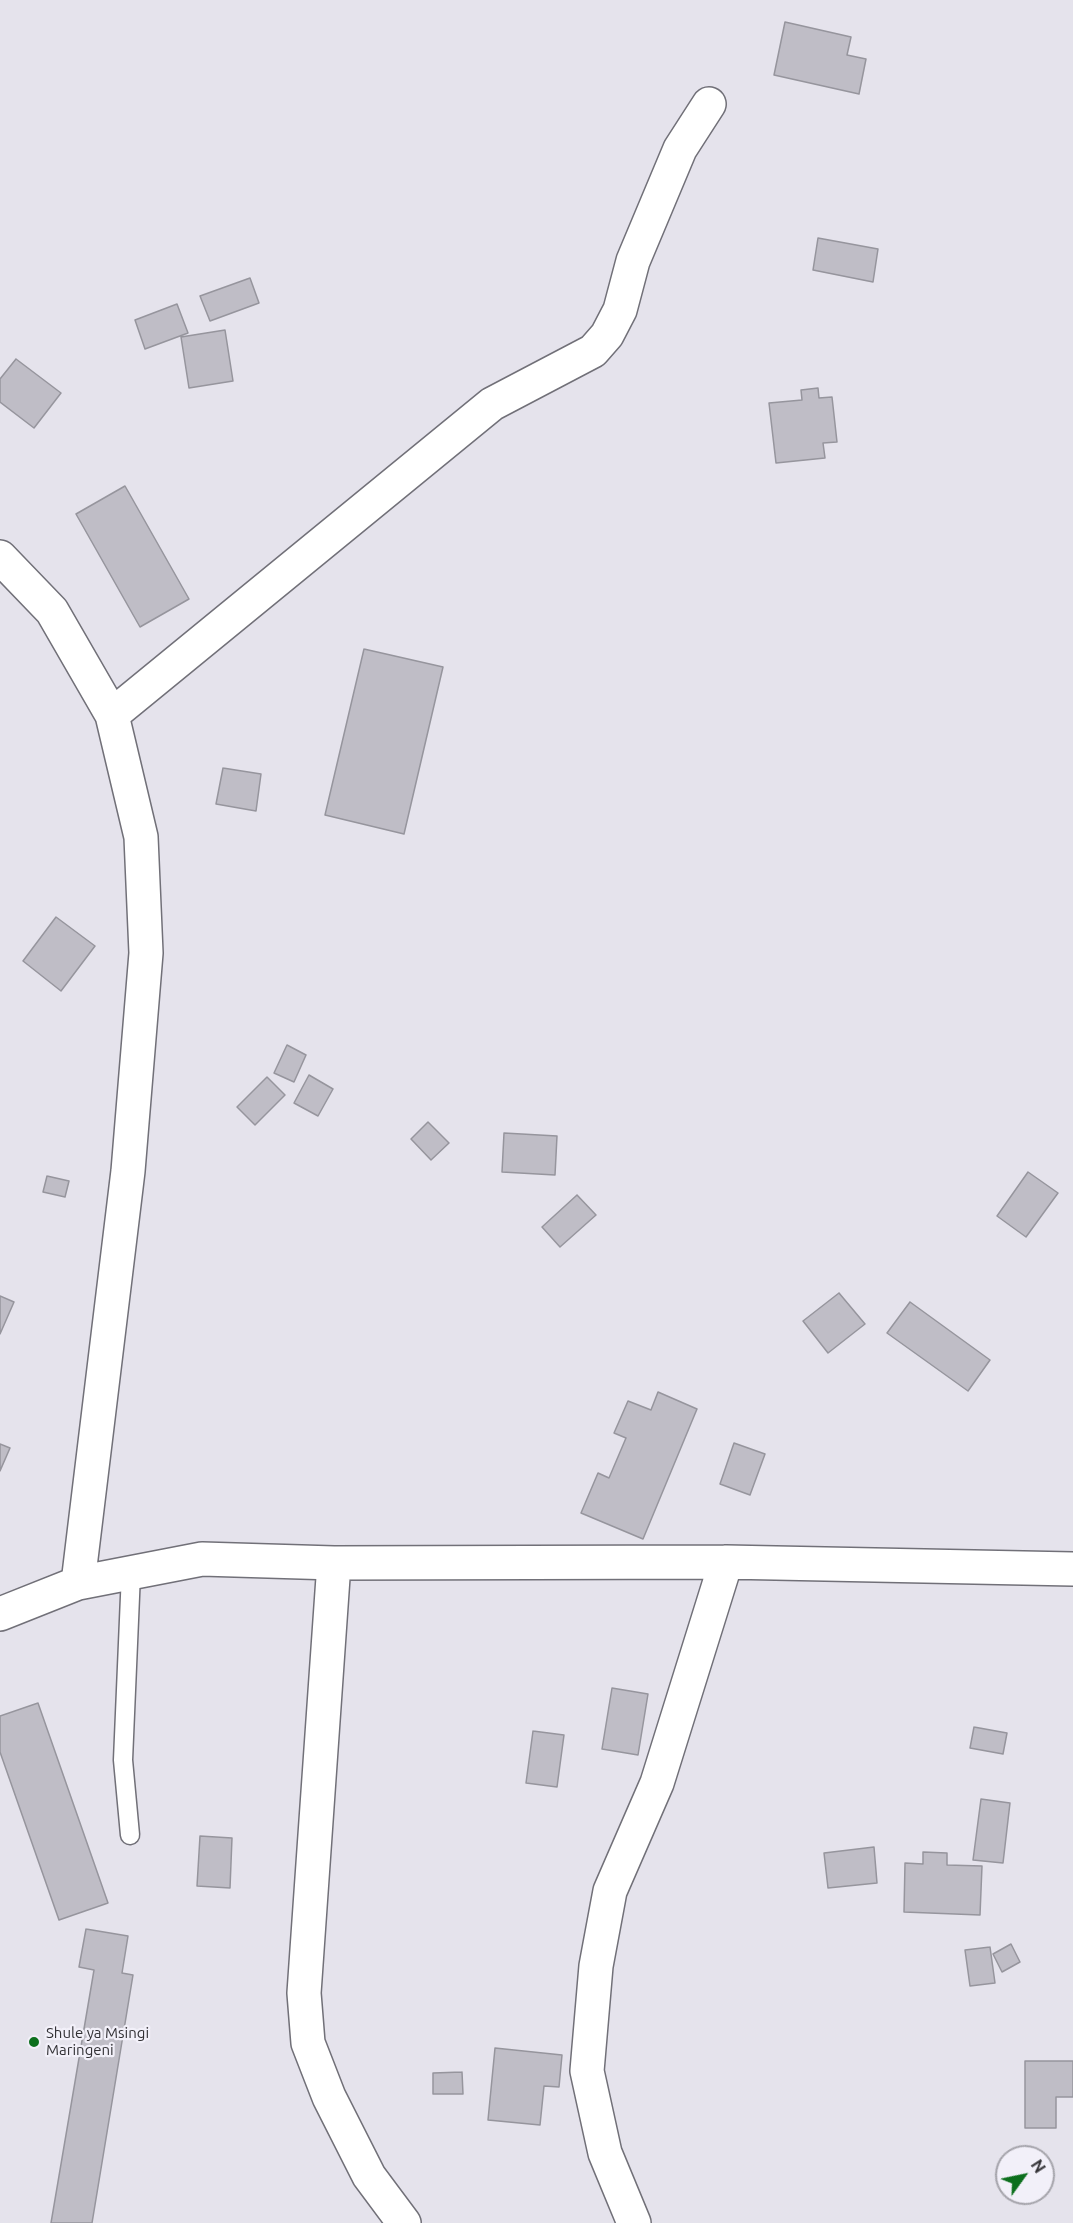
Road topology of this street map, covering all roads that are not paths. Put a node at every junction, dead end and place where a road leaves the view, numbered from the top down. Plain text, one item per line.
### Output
1 (709, 104) dead end
2 (0, 557) edge
3 (112, 715) junction
4 (726, 1562) junction
5 (334, 1563) junction
6 (1073, 1569) edge
7 (131, 1573) junction
8 (78, 1583) junction
9 (0, 1614) edge
10 (130, 1835) dead end
11 (404, 2223) edge
12 (634, 2223) edge

1 - 3 street
2 - 3 street
3 - 8 street
4 - 5 street
4 - 6 street
4 - 12 street
5 - 7 street
5 - 11 street
7 - 8 street
7 - 10 lane
8 - 9 street

